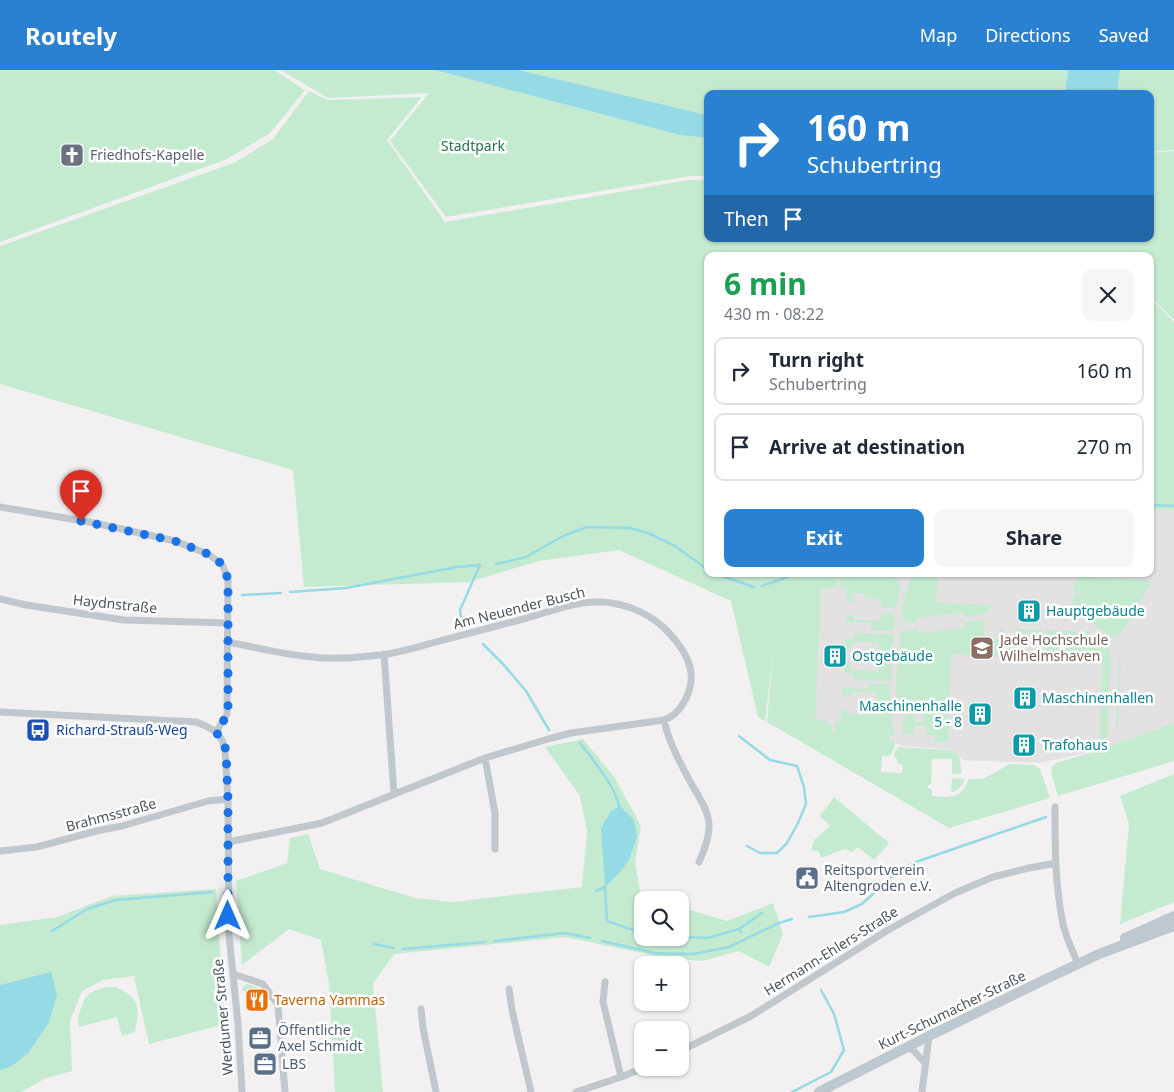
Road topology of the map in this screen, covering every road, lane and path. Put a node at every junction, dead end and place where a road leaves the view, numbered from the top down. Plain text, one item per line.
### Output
1 (0, 507) edge
2 (0, 599) edge
3 (228, 623) junction
4 (227, 642) junction
5 (384, 654) junction
6 (0, 712) edge
7 (664, 720) junction
8 (216, 732) junction
9 (486, 758) junction
10 (394, 794) junction
11 (228, 799) junction
12 (1054, 807) dead end
13 (228, 842) junction
14 (495, 848) dead end
15 (0, 851) edge
16 (699, 862) dead end
17 (1056, 863) junction
18 (1174, 916) edge
19 (1171, 928) edge
20 (1099, 954) junction
21 (1078, 964) junction
22 (233, 974) junction
23 (605, 982) dead end
24 (509, 989) dead end
25 (422, 1009) dead end
26 (929, 1036) junction
27 (689, 1047) edge
28 (907, 1047) junction
29 (925, 1063) junction
30 (634, 1071) edge
31 (621, 1077) junction
32 (242, 1092) edge
33 (285, 1092) edge
34 (436, 1092) edge
35 (531, 1092) edge
36 (576, 1092) edge
37 (819, 1092) edge
38 (922, 1092) edge

1 - 3 street
2 - 3 street, Haydnstraße
3 - 4 street
4 - 5 street, Am Neuender Busch
4 - 8 street
5 - 7 street, Am Neuender Busch
5 - 10 street
6 - 8 street
7 - 9 street
7 - 16 street
8 - 11 street, Werdumer Straße
9 - 10 street
9 - 14 street
10 - 13 street
11 - 13 street, Werdumer Straße
11 - 15 street, Brahmsstraße
12 - 17 street
13 - 22 street, Werdumer Straße
17 - 21 street
17 - 27 street, Hermann-Ehlers-Straße
18 - 20 street, Kurt-Schumacher-Straße
19 - 20 street, Kurt-Schumacher-Straße
20 - 21 street, Kurt-Schumacher-Straße
21 - 26 street, Kurt-Schumacher-Straße
22 - 32 street, Werdumer Straße
22 - 33 street
23 - 31 street
24 - 35 street
25 - 34 street
26 - 28 street, Kurt-Schumacher-Straße
26 - 29 street
28 - 29 street
28 - 37 street, Kurt-Schumacher-Straße
29 - 38 street
30 - 31 street
31 - 36 street

